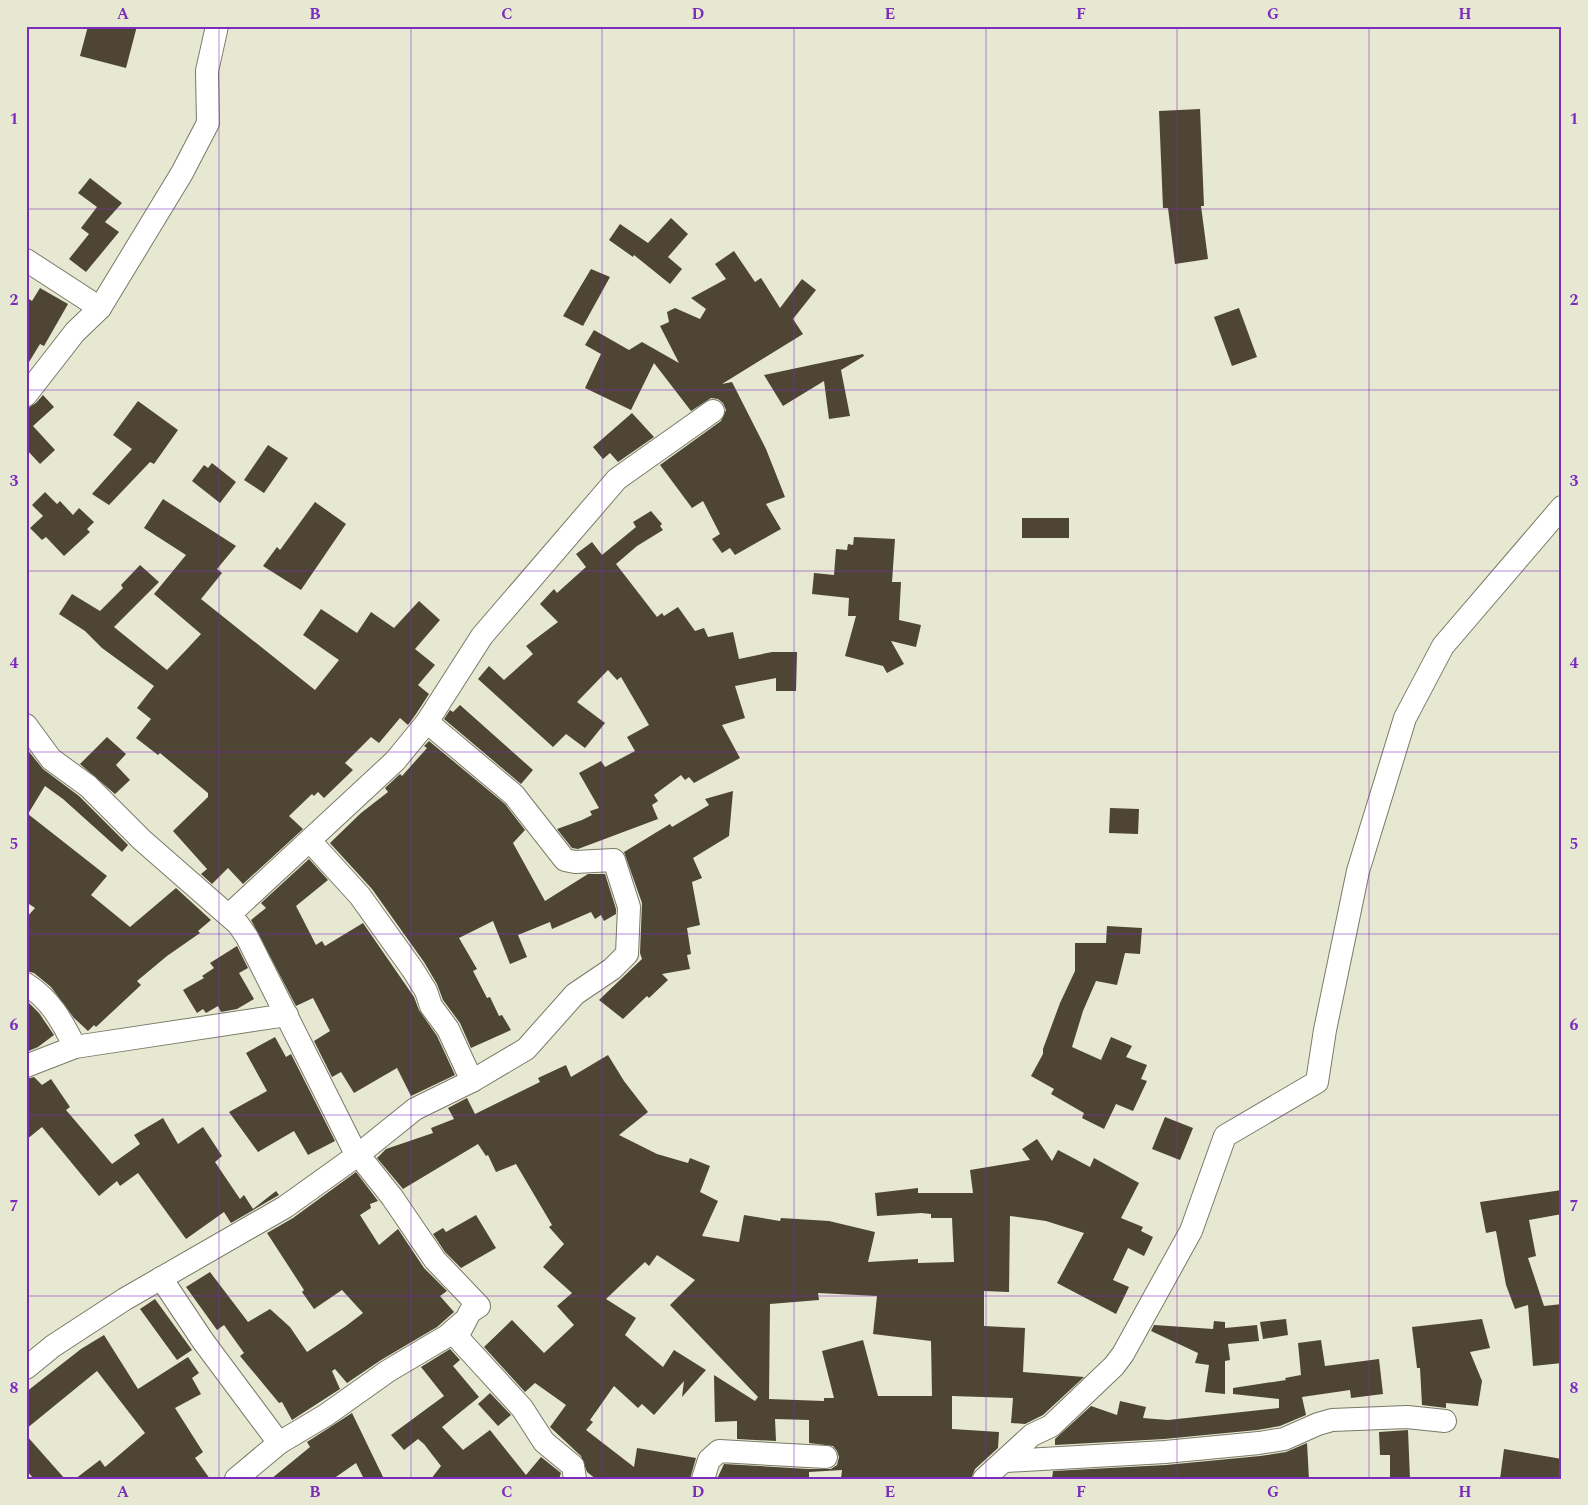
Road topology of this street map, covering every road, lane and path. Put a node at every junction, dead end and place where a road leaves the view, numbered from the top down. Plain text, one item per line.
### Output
1 (217, 26) edge
2 (26, 260) edge
3 (100, 308) junction
4 (26, 395) edge
5 (713, 411) dead end
6 (1562, 507) edge
7 (427, 722) junction
8 (26, 725) edge
9 (310, 842) junction
10 (229, 915) junction
11 (26, 984) edge
12 (287, 1015) junction
13 (75, 1047) junction
14 (26, 1066) edge
15 (472, 1081) junction
16 (359, 1154) junction
17 (161, 1278) junction
18 (463, 1322) junction
19 (26, 1368) edge
20 (1445, 1421) dead end
21 (279, 1443) junction
22 (826, 1457) dead end
23 (1006, 1461) junction
24 (236, 1479) edge
25 (575, 1479) edge
26 (703, 1479) edge
27 (984, 1479) edge

1 - 3 street
2 - 3 street
3 - 4 street
5 - 7 street
6 - 23 street
7 - 9 street
7 - 15 street
8 - 10 street
9 - 10 street
9 - 15 street
10 - 12 street
11 - 13 street
12 - 13 street
12 - 16 street
13 - 14 street
15 - 16 street
16 - 17 street
16 - 18 street
17 - 19 street
17 - 21 street
18 - 21 street
18 - 25 street
20 - 23 street
21 - 24 street
22 - 26 street
23 - 27 street

